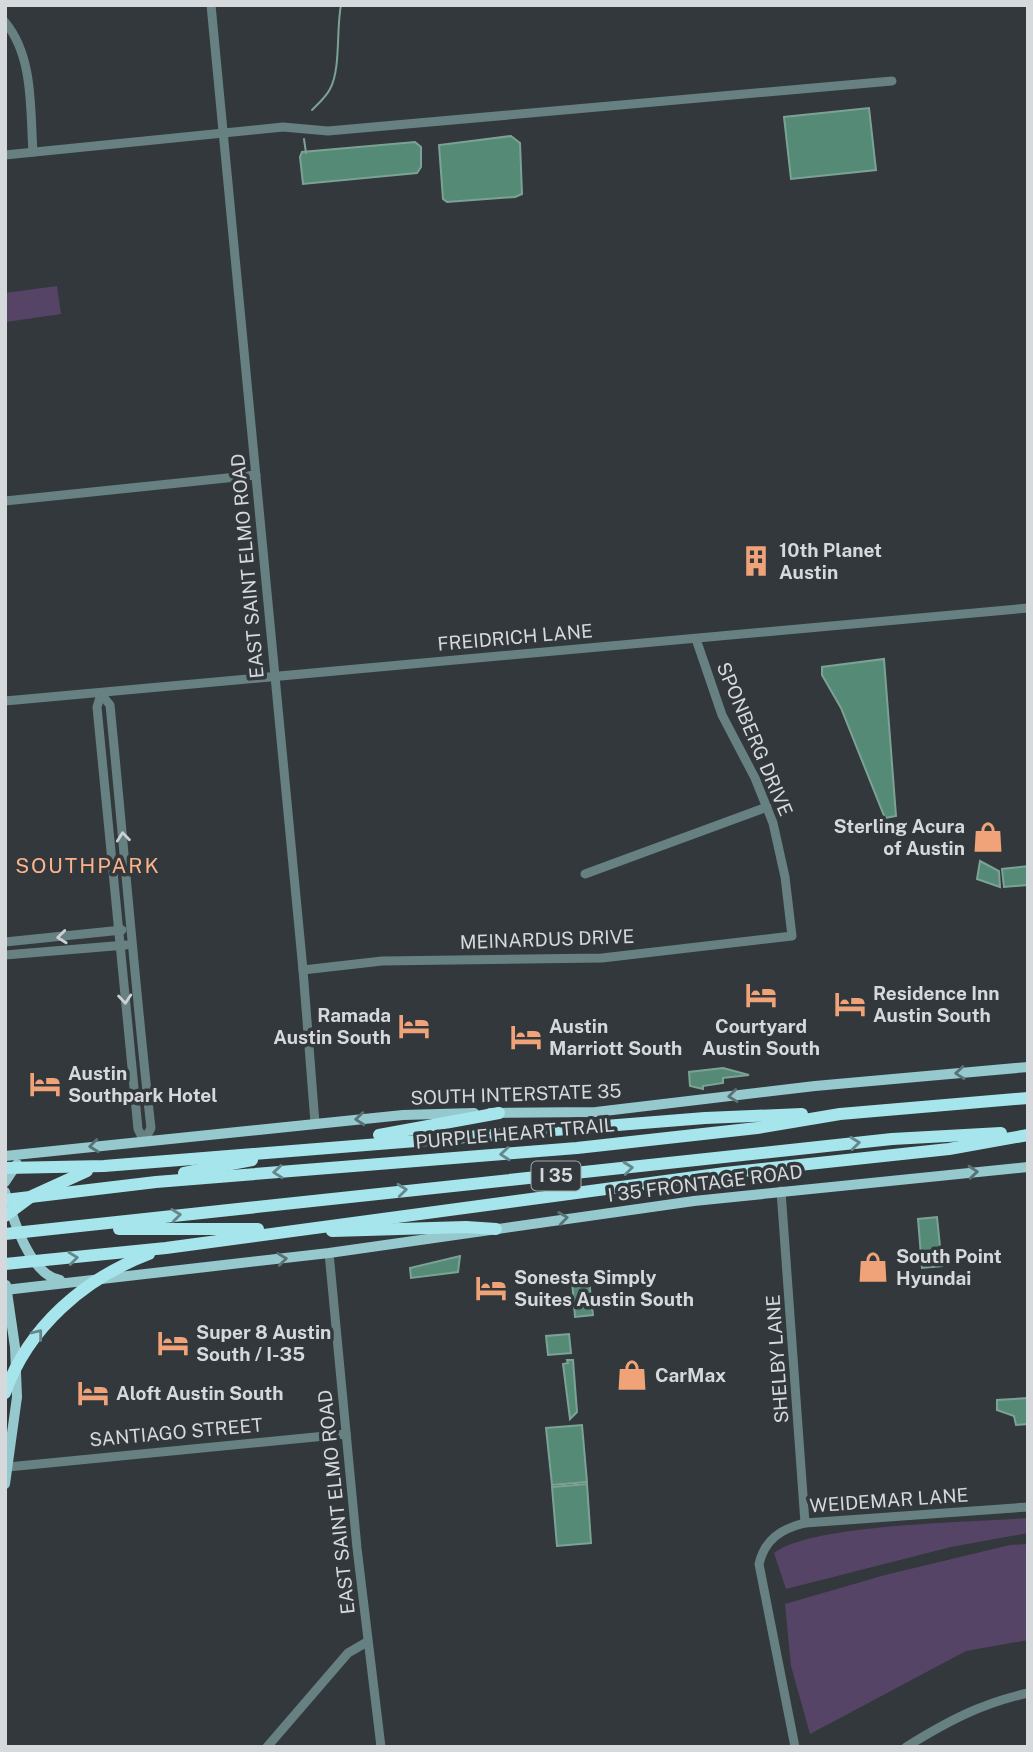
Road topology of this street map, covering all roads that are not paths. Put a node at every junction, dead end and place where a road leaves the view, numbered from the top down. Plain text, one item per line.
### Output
1 (211, 5) edge
2 (5, 22) edge
3 (892, 80) dead end
4 (223, 134) junction
5 (33, 152) junction
6 (5, 155) edge
7 (256, 475) junction
8 (5, 501) edge
9 (1028, 608) edge
10 (696, 639) junction
11 (275, 675) junction
12 (101, 694) junction
13 (5, 701) edge
14 (767, 807) junction
15 (585, 874) dead end
16 (131, 929) junction
17 (119, 931) junction
18 (792, 936) joint
19 (5, 943) edge
20 (132, 944) junction
21 (120, 945) junction
22 (5, 955) edge
23 (303, 970) junction
24 (139, 1039) junction
25 (129, 1040) junction
26 (1028, 1067) edge
27 (1028, 1098) edge
28 (499, 1113) junction
29 (841, 1114) junction
30 (315, 1123) junction
31 (1028, 1133) edge
32 (144, 1141) junction
33 (33, 1152) junction
34 (5, 1156) edge
35 (104, 1166) junction
36 (1028, 1167) edge
37 (5, 1168) edge
38 (5, 1182) edge
39 (156, 1182) junction
40 (5, 1192) edge
41 (781, 1192) junction
42 (5, 1200) edge
43 (5, 1216) edge
44 (84, 1226) junction
45 (496, 1229) junction
46 (5, 1234) edge
47 (166, 1248) junction
48 (329, 1253) junction
49 (5, 1265) edge
50 (66, 1281) junction
51 (6, 1288) edge
52 (5, 1328) edge
53 (15, 1347) junction
54 (5, 1393) edge
55 (346, 1434) junction
56 (8, 1467) junction
57 (5, 1484) edge
58 (1028, 1507) edge
59 (805, 1523) junction
60 (367, 1642) junction
61 (1028, 1693) edge
62 (267, 1747) edge
63 (381, 1747) edge
64 (795, 1747) edge
65 (906, 1747) edge

1 - 4 street, EAST SAINT ELMO ROAD
2 - 5 street
3 - 4 street
4 - 5 street
4 - 7 street, EAST SAINT ELMO ROAD
5 - 6 street
7 - 8 street
7 - 11 street, EAST SAINT ELMO ROAD
9 - 10 street, FREIDRICH LANE
10 - 11 street, FREIDRICH LANE
10 - 14 street, SPONBERG DRIVE
11 - 12 street, FREIDRICH LANE
11 - 23 street, EAST SAINT ELMO ROAD
12 - 13 street, FREIDRICH LANE
16 -> 12 street
12 - 17 street
14 - 15 street
14 - 18 street, SPONBERG DRIVE
16 - 17 street
16 - 20 street
17 -> 19 street
17 - 21 street
18 - 23 street, MEINARDUS DRIVE
20 - 21 street
20 - 24 street
21 - 22 street
21 -> 25 street
23 - 30 street, EAST SAINT ELMO ROAD
24 - 25 street
24 - 32 street
25 - 32 street
26 -> 28 main road, SOUTH INTERSTATE 35
27 - 29 highway, PURPLE HEART TRAIL / I 35
28 -> 30 main road, SOUTH INTERSTATE 35
28 - 39 highway
29 - 35 highway
29 -> 39 highway, PURPLE HEART TRAIL / I 35
30 - 32 main road, SOUTH INTERSTATE 35
44 -> 31 highway, I 35
31 - 47 highway
32 -> 33 main road, SOUTH INTERSTATE 35
33 - 34 main road, SOUTH INTERSTATE 35
33 - 38 main road
35 - 37 highway
35 - 43 highway
41 -> 36 main road, I 35 FRONTAGE ROAD
39 - 42 highway, PURPLE HEART TRAIL / I 35
40 - 50 main road
45 -> 41 main road, I 35 FRONTAGE ROAD
41 - 59 street, SHELBY LANE
44 - 45 highway
44 - 46 highway, I 35
45 - 48 main road
49 -> 47 highway
54 -> 47 highway
50 -> 48 main road
48 - 55 street, EAST SAINT ELMO ROAD
50 - 51 main road
51 - 53 main road
52 - 53 main road
53 - 56 main road
55 - 56 street, SANTIAGO STREET
55 - 60 street, EAST SAINT ELMO ROAD
56 - 57 main road
58 - 59 street, WEIDEMAR LANE
59 - 64 street, WEIDEMAR LANE
60 - 62 street
60 - 63 street, EAST SAINT ELMO ROAD
61 - 65 street

